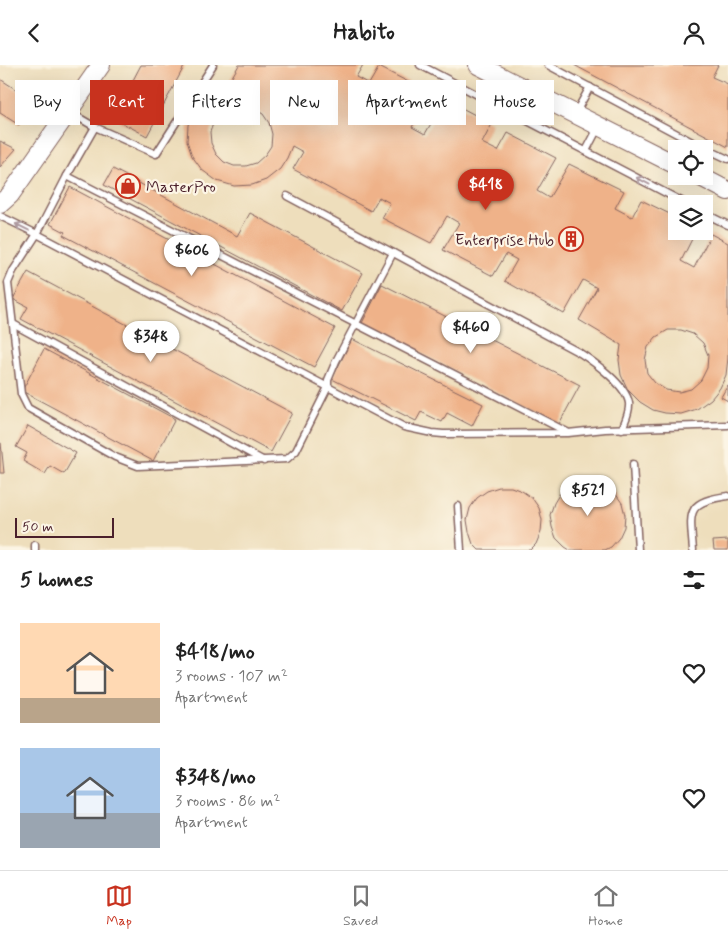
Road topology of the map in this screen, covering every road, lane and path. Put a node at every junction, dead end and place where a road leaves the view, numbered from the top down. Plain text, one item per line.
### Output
1 (101, 65) edge
2 (214, 65) edge
3 (420, 65) edge
4 (478, 65) edge
5 (548, 65) edge
6 (590, 87) junction
7 (80, 96) edge
8 (576, 113) junction
9 (80, 118) edge
10 (60, 125) edge
11 (599, 125) junction
12 (95, 127) junction
13 (688, 140) edge
14 (586, 151) junction
15 (713, 152) edge
16 (728, 159) edge
17 (668, 161) edge
18 (67, 176) junction
19 (713, 183) edge
20 (728, 191) edge
21 (670, 195) edge
22 (287, 196) dead end
23 (0, 204) edge
24 (0, 216) edge
25 (713, 218) edge
26 (728, 225) edge
27 (37, 234) junction
28 (393, 253) junction
29 (356, 323) junction
30 (13, 324) junction
31 (328, 387) junction
32 (728, 425) edge
33 (622, 429) junction
34 (568, 433) junction
35 (264, 461) junction
36 (633, 464) dead end
37 (728, 496) edge
38 (458, 506) dead end
39 (461, 550) edge
40 (638, 550) edge
41 (693, 550) edge

1 - 7 street
2 - 12 lane
3 - 14 lane
4 - 8 street
5 - 6 lane
6 - 8 lane
6 - 13 lane
8 - 11 street
9 - 12 lane
10 - 23 street
11 - 14 lane
11 - 17 street
12 - 18 lane
21 -> 14 lane
15 - 16 lane
18 - 27 lane
18 - 29 lane
19 - 20 street
22 - 28 lane
27 -> 24 lane
25 - 26 lane
27 - 30 lane
27 - 31 lane
28 - 29 lane
28 - 33 lane
29 - 31 lane
29 - 34 lane
30 - 35 lane
30 - 35 lane
31 - 34 lane
31 - 35 lane
32 - 33 lane
33 - 34 lane
36 - 40 lane
37 - 41 lane
38 - 39 lane

